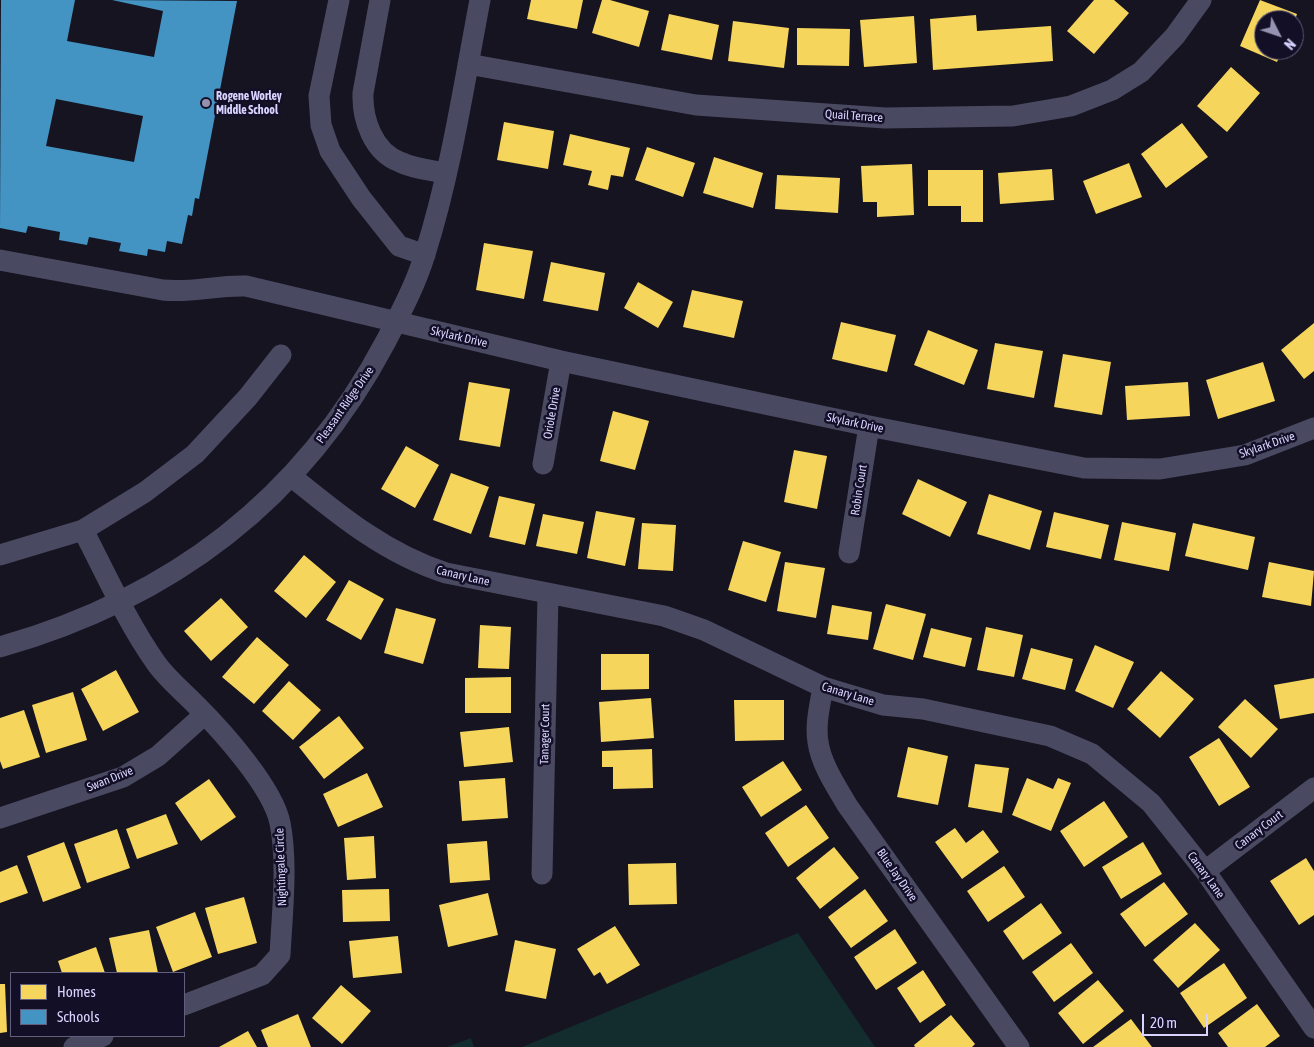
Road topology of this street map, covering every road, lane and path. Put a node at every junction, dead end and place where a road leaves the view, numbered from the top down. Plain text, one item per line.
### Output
1 (339, 0) edge
2 (380, 0) edge
3 (480, 0) edge
4 (1201, 0) edge
5 (468, 64) junction
6 (446, 173) junction
7 (425, 256) junction
8 (0, 260) edge
9 (396, 321) junction
10 (281, 355) dead end
11 (561, 361) junction
12 (869, 426) junction
13 (1314, 428) edge
14 (543, 464) dead end
15 (291, 476) junction
16 (83, 530) junction
17 (849, 553) dead end
18 (0, 556) edge
19 (548, 594) junction
20 (121, 602) junction
21 (0, 646) edge
22 (823, 688) junction
23 (205, 714) junction
24 (1314, 788) edge
25 (0, 818) edge
26 (1205, 871) junction
27 (542, 874) dead end
28 (185, 1005) edge
29 (1314, 1028) edge
30 (100, 1037) edge
31 (74, 1047) edge
32 (1019, 1047) edge

1 - 7 street
2 - 6 street
3 - 5 street, Pleasant Ridge Drive
4 - 5 street, Quail Terrace
5 - 6 street, Pleasant Ridge Drive
6 - 7 street, Pleasant Ridge Drive
7 - 9 street, Pleasant Ridge Drive
8 - 9 street, Skylark Drive
9 - 11 street, Skylark Drive
9 - 15 street, Pleasant Ridge Drive
10 - 16 street
11 - 12 street, Skylark Drive
11 - 14 street, Oriole Drive
12 - 13 street, Skylark Drive
12 - 17 street, Robin Court
15 - 19 street, Canary Lane
15 - 20 street, Pleasant Ridge Drive
16 - 18 street
16 - 20 street, Nightingale Circle
19 - 22 street, Canary Lane
19 - 27 street, Tanager Court
20 - 21 street, Pleasant Ridge Drive
20 - 23 street, Nightingale Circle
22 - 26 street, Canary Lane
22 - 32 street, Blue Jay Drive
23 - 25 street, Swan Drive
23 - 28 street, Nightingale Circle
24 - 26 street, Canary Court
26 - 29 street, Canary Lane
30 - 31 street

